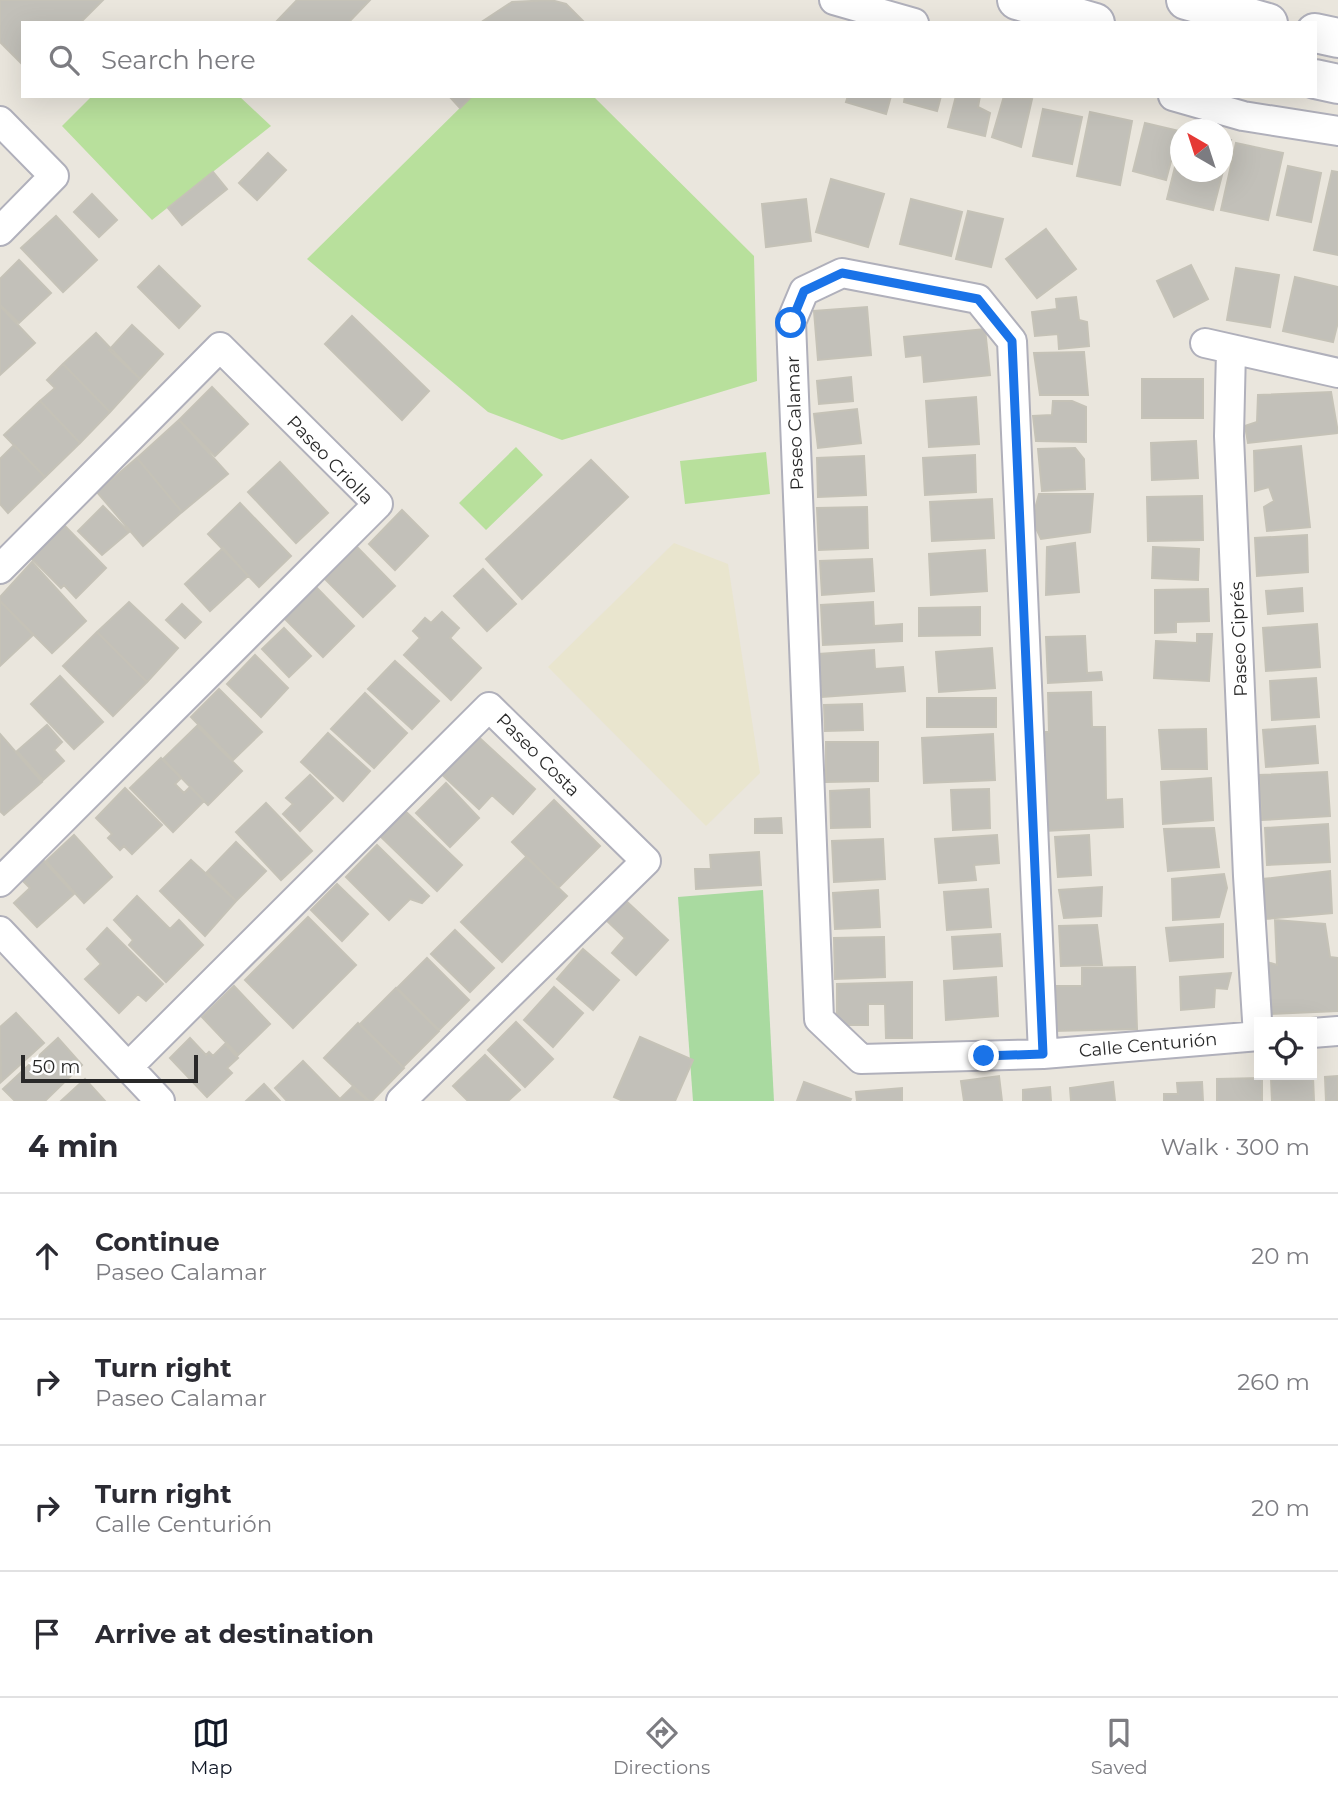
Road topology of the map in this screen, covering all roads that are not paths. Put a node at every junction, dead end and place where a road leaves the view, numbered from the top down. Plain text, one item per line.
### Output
1 (834, 0) edge
2 (1017, 0) edge
3 (1186, 0) edge
4 (907, 21) edge
5 (1089, 21) edge
6 (1261, 21) edge
7 (1317, 33) edge
8 (1338, 38) edge
9 (1317, 79) edge
10 (1338, 84) edge
11 (1180, 98) edge
12 (0, 121) edge
13 (1338, 131) edge
14 (0, 231) edge
15 (1338, 373) edge
16 (0, 569) edge
17 (0, 882) edge
18 (0, 931) edge
19 (1258, 1017) edge
20 (1338, 1031) edge
21 (1317, 1033) edge
22 (836, 1035) joint
23 (1254, 1036) edge
24 (1043, 1054) junction
25 (129, 1066) junction
26 (160, 1101) edge
27 (401, 1101) edge

1 - 4 street
2 - 5 main road
3 - 6 main road
7 - 8 main road
9 - 10 main road
11 - 13 street
12 - 14 street
15 - 19 street, Paseo Ciprés
16 - 17 street, Paseo Criolla
18 - 25 street
20 - 21 street
22 - 24 street, Calle Centurión
22 - 24 street, Paseo Calamar
23 - 24 street, Calle Centurión
25 - 26 street
25 - 27 street, Paseo Costa

